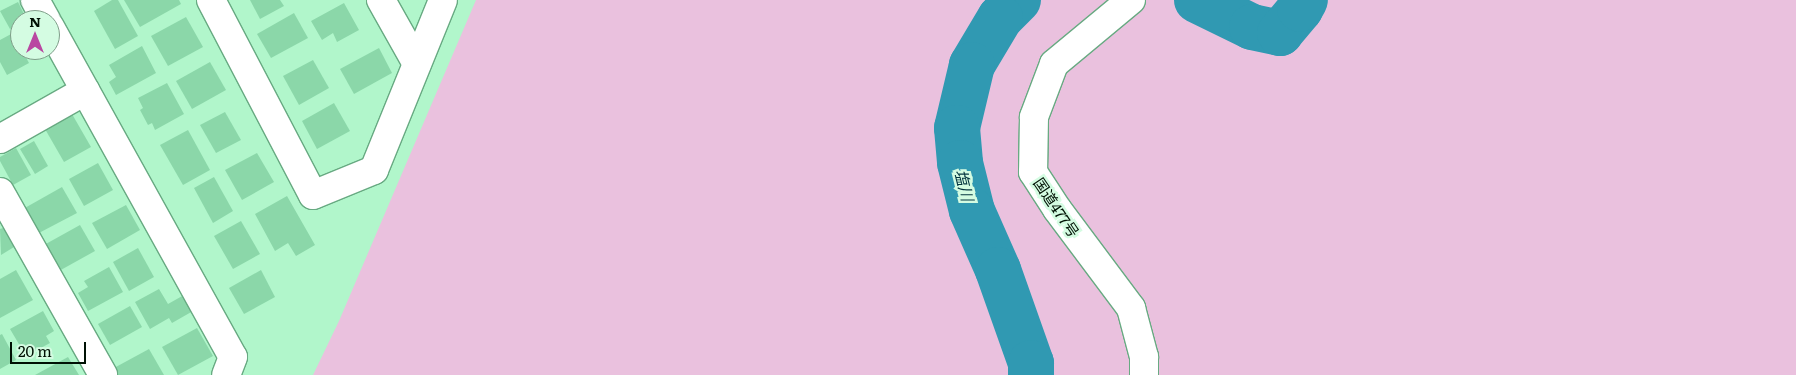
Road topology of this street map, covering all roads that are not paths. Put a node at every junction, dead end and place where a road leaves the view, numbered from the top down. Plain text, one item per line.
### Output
1 (211, 0) edge
2 (381, 0) edge
3 (443, 0) edge
4 (1131, 0) edge
5 (60, 46) edge
6 (417, 64) junction
7 (85, 91) junction
8 (0, 139) edge
9 (0, 192) edge
10 (103, 375) edge
11 (226, 375) edge
12 (1144, 375) edge

1 - 6 main road
2 - 6 main road
3 - 6 main road
4 - 12 main road, 国道477号
5 - 7 main road
7 - 8 main road
7 - 11 main road
9 - 10 main road

